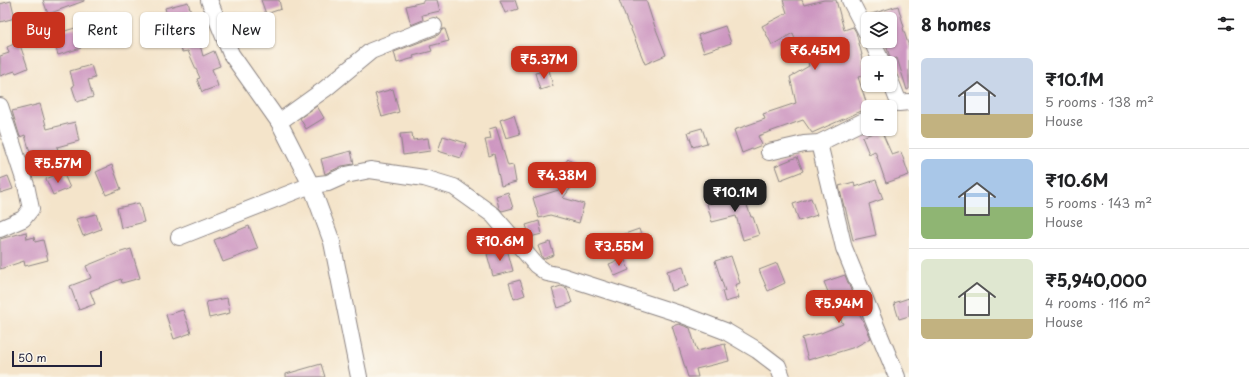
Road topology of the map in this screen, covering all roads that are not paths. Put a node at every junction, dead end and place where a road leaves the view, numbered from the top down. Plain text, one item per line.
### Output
1 (209, 0) edge
2 (850, 0) edge
3 (861, 21) edge
4 (434, 26) dead end
5 (894, 92) edge
6 (899, 104) edge
7 (0, 106) edge
8 (279, 122) junction
9 (861, 122) edge
10 (819, 143) junction
11 (768, 152) dead end
12 (310, 185) junction
13 (0, 229) edge
14 (179, 237) dead end
15 (359, 377) edge
16 (782, 377) edge
17 (897, 377) edge

1 - 8 street
2 - 3 street
4 - 8 street
5 - 6 street
7 - 13 street
8 - 12 street
9 - 10 street
10 - 11 street
10 - 17 street
12 - 14 street
12 - 15 street
12 - 16 street

